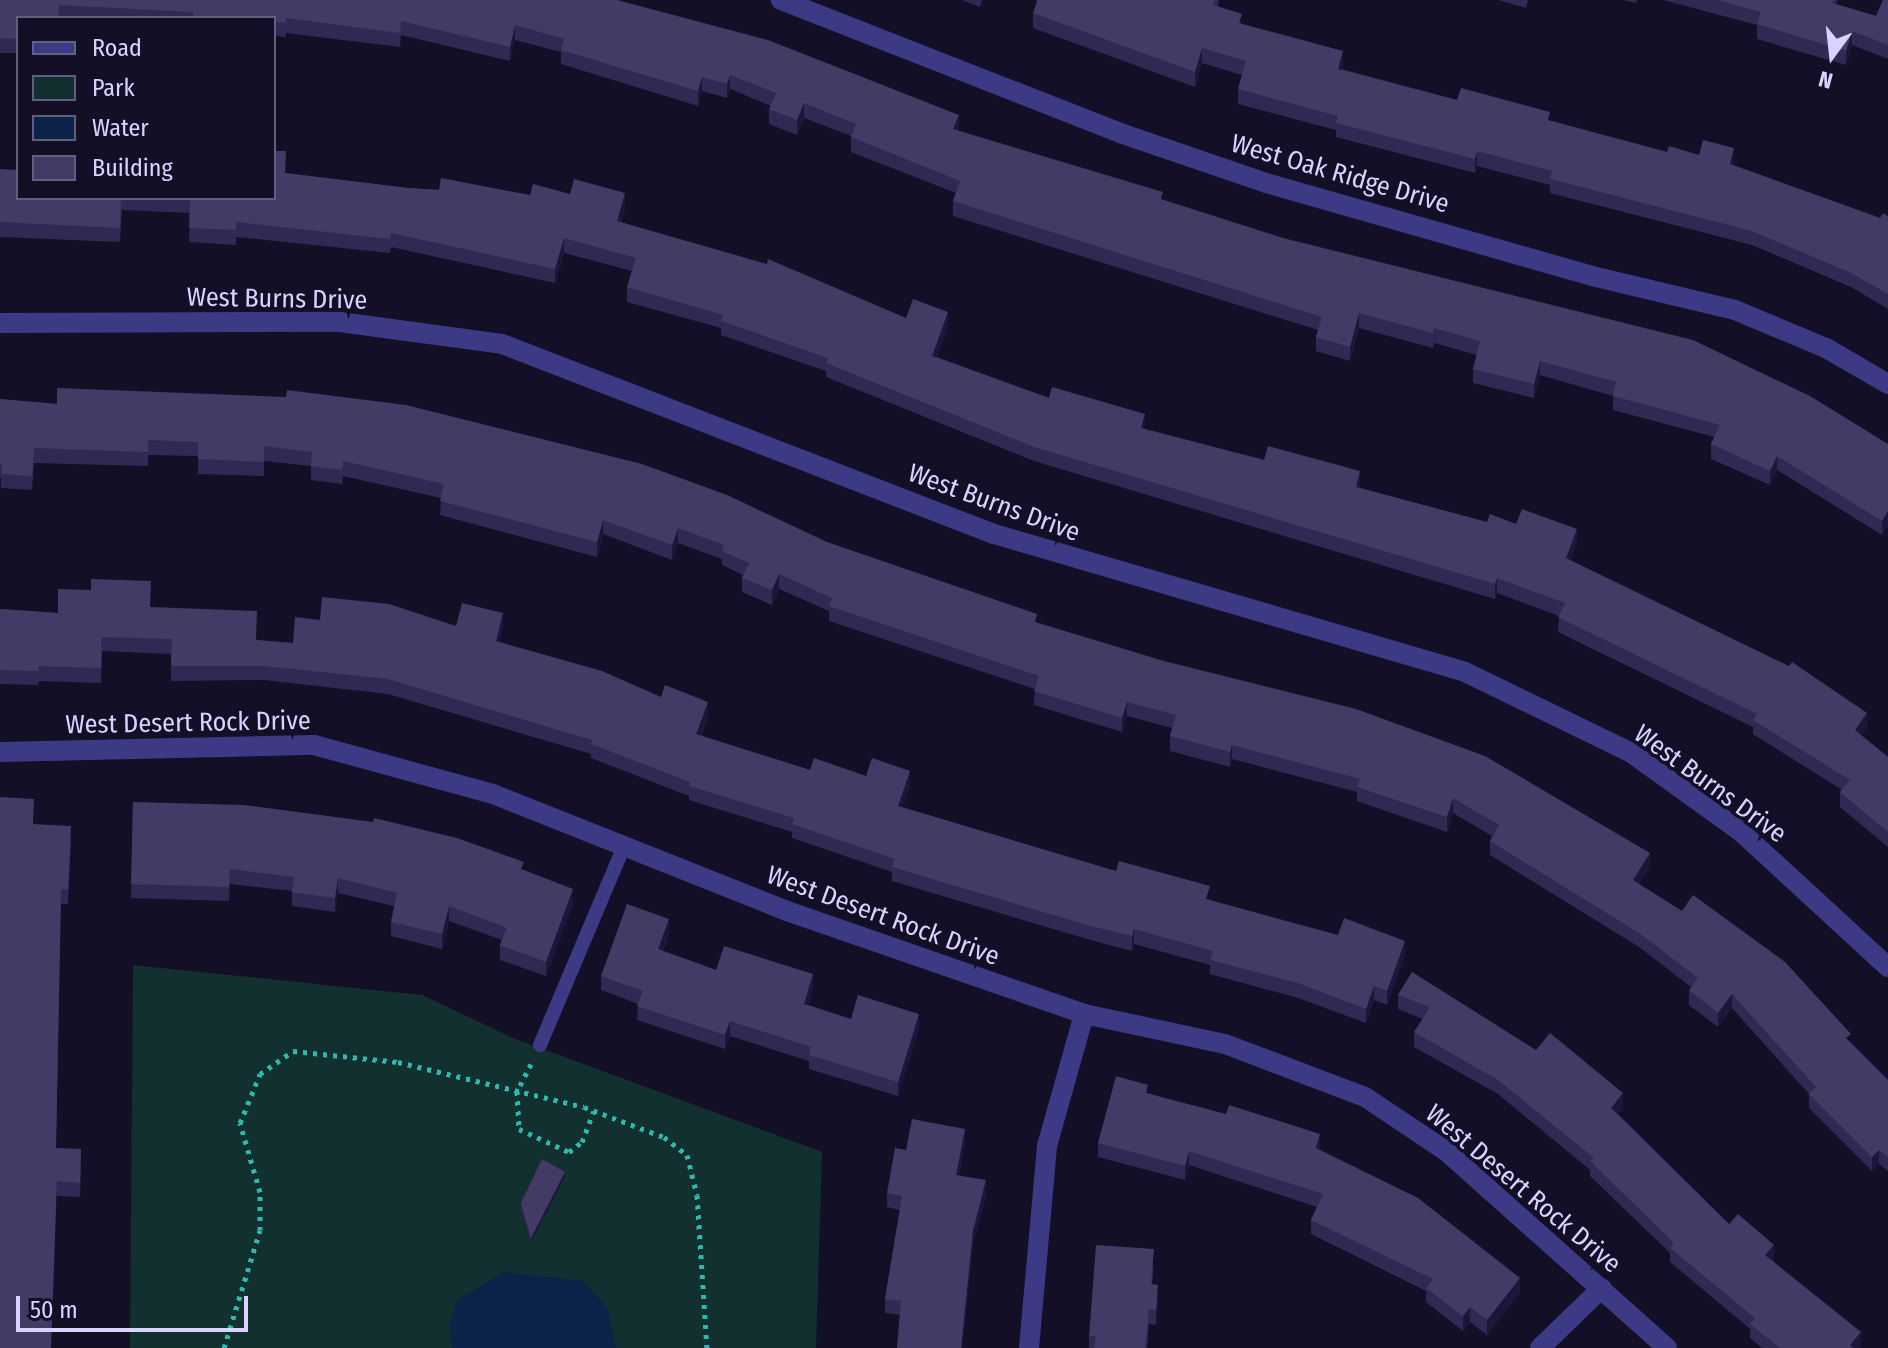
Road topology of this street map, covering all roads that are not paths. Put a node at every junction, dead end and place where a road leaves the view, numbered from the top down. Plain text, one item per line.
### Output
1 (781, 0) edge
2 (0, 323) edge
3 (1888, 384) edge
4 (0, 752) edge
5 (624, 846) junction
6 (1888, 967) edge
7 (1084, 1014) junction
8 (540, 1045) road end
9 (1602, 1288) junction
10 (1029, 1348) edge
11 (1540, 1348) edge
12 (1667, 1348) edge

1 - 3 street, West Oak Ridge Drive
2 - 6 street, West Burns Drive
4 - 5 street, West Desert Rock Drive
5 - 7 street, West Desert Rock Drive
5 - 8 lane
7 - 9 street, West Desert Rock Drive
7 - 10 street
9 - 11 street
9 - 12 street, West Desert Rock Drive

